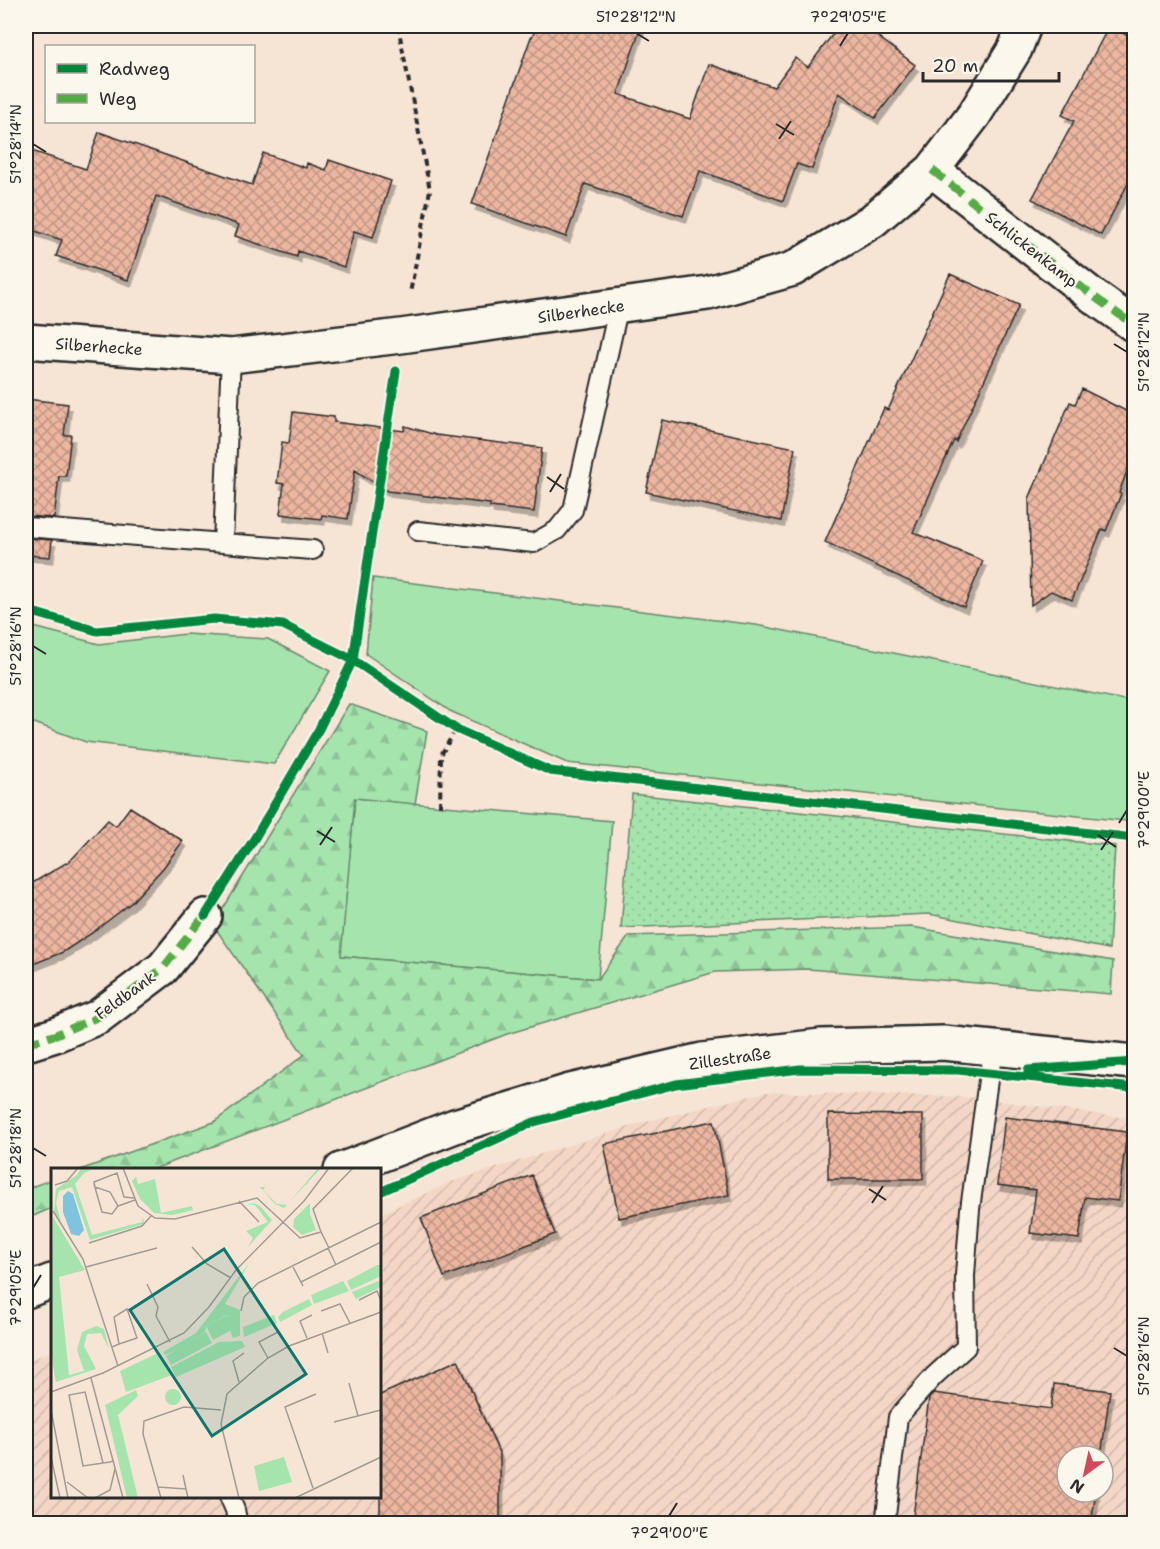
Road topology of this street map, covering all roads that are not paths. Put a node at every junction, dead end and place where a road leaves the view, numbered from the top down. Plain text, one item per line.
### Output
1 (1024, 26) edge
2 (932, 170) junction
3 (619, 305) junction
4 (1134, 325) edge
5 (26, 341) edge
6 (231, 356) junction
7 (26, 527) edge
8 (418, 531) dead end
9 (223, 543) junction
10 (313, 550) dead end
11 (205, 916) dead end
12 (26, 1044) edge
13 (994, 1048) junction
14 (1134, 1062) edge
15 (346, 1168) edge
16 (51, 1281) edge
17 (26, 1292) edge
18 (229, 1498) edge
19 (238, 1524) edge
20 (885, 1524) edge

1 - 2 street, Silberhecke
2 - 3 street, Silberhecke
2 - 4 street, Schlickenkamp
3 - 6 street, Silberhecke
3 - 8 lane
5 - 6 street, Silberhecke
6 - 9 lane
7 - 9 lane
9 - 10 lane
11 - 12 street, Feldbank
13 - 14 street, Zillestraße
13 - 15 street, Zillestraße
13 - 20 lane
16 - 17 street
18 - 19 lane

